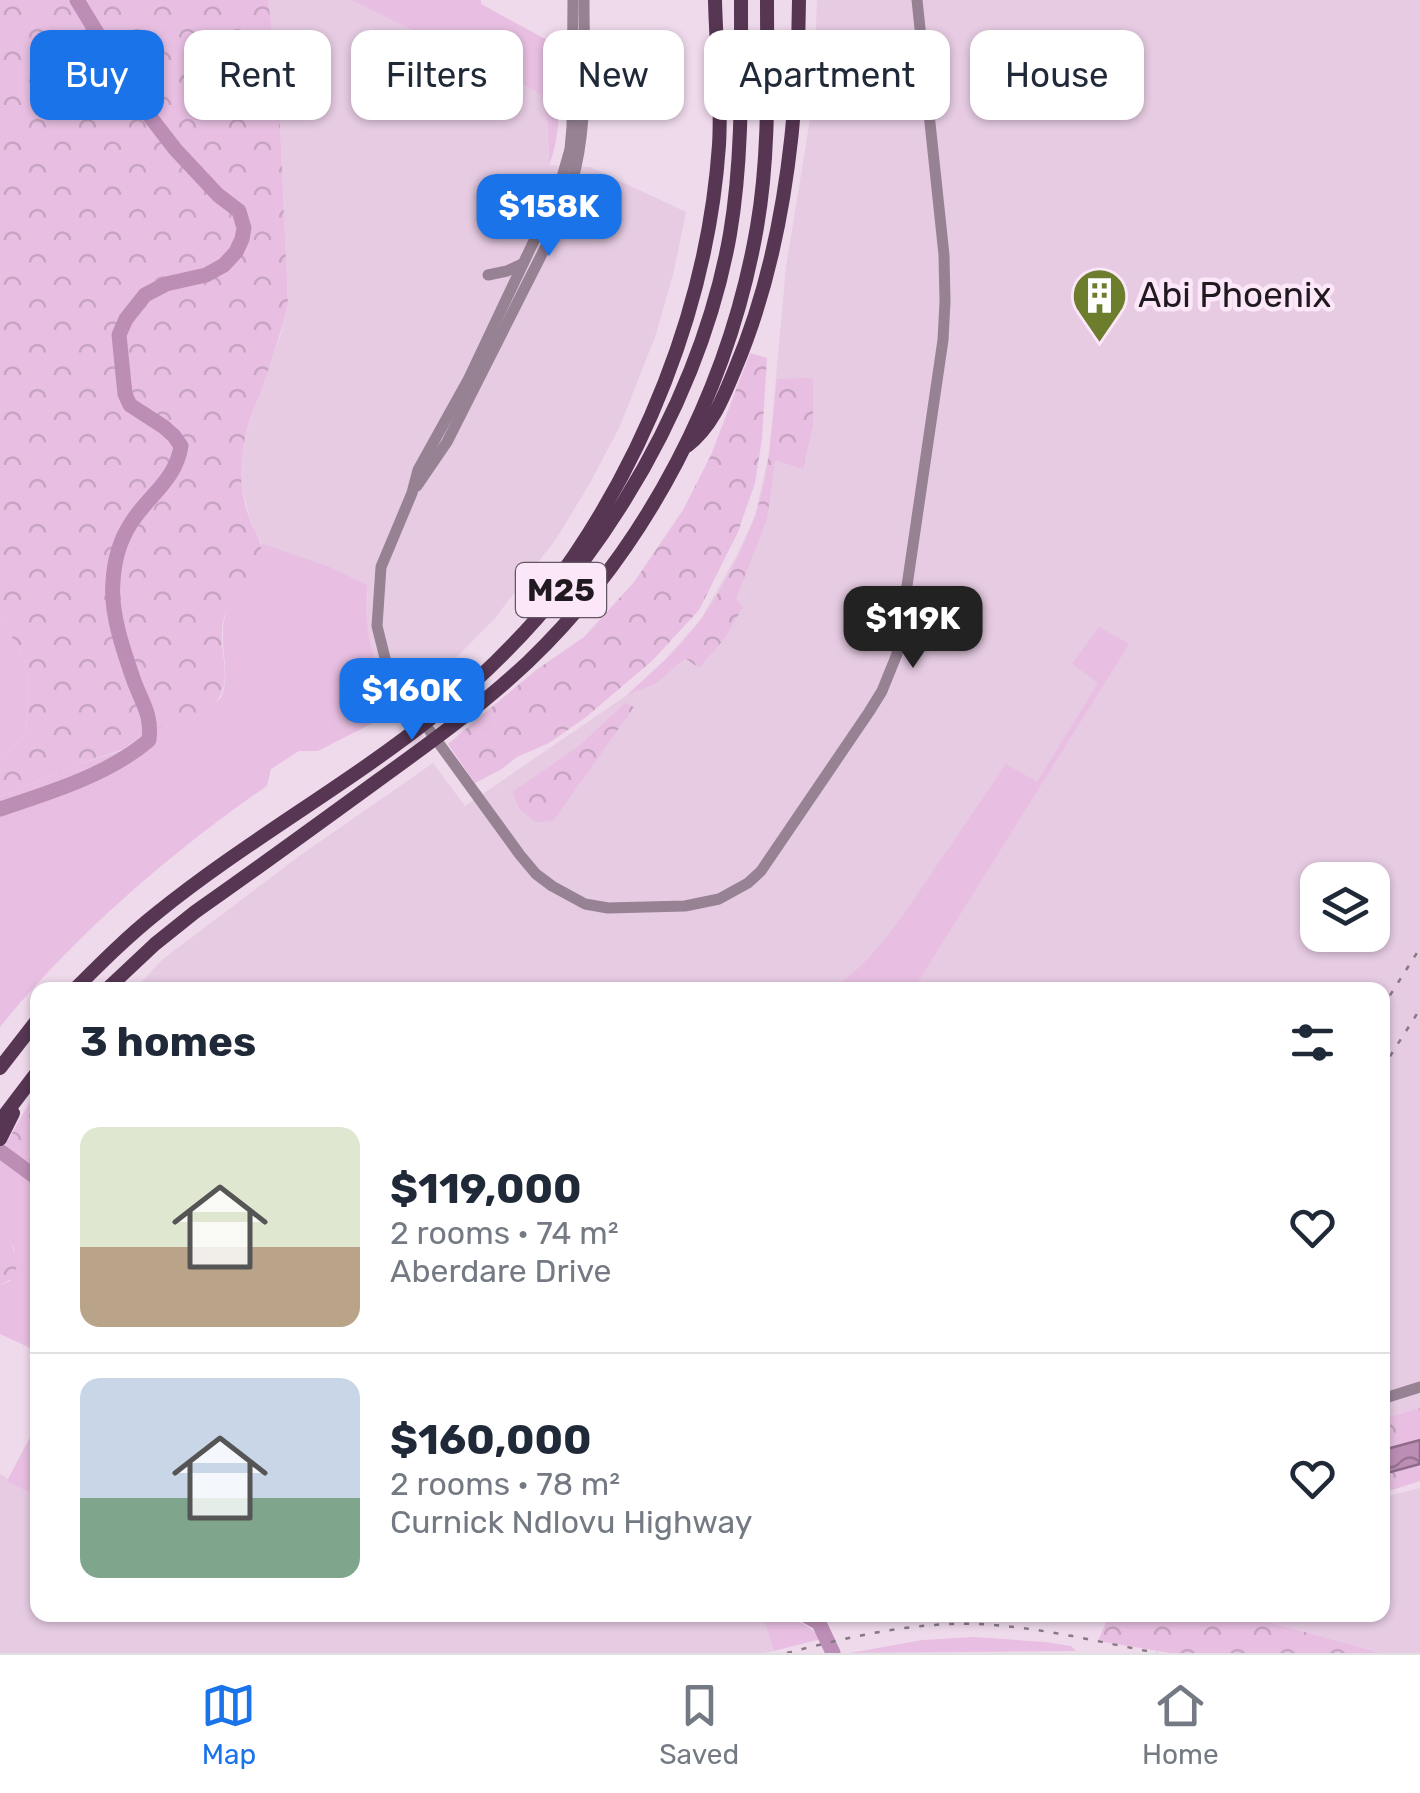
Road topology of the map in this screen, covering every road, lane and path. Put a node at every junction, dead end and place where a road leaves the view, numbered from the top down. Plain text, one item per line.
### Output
1 (574, 0) edge
2 (584, 0) edge
3 (715, 0) edge
4 (742, 0) edge
5 (767, 0) edge
6 (798, 0) edge
7 (917, 0) edge
8 (579, 30) edge
9 (579, 30) edge
10 (573, 120) edge
11 (582, 120) edge
12 (524, 264) junction
13 (488, 276) dead end
14 (683, 448) junction
15 (423, 472) junction
16 (72, 982) edge
17 (82, 982) edge
18 (115, 982) edge
19 (30, 1029) edge
20 (30, 1043) edge
21 (0, 1068) edge
22 (0, 1081) edge
23 (30, 1082) edge
24 (2, 1129) edge
25 (1420, 1386) edge
26 (1390, 1396) edge

1 - 8 street
2 - 9 street
3 - 16 main road
4 - 17 main road, M25
5 - 14 main road, M25
6 - 14 main road
7 - 15 street
10 - 12 street
11 - 15 street
12 - 13 street
12 - 15 street
14 - 18 main road, M25
19 - 21 main road
20 - 22 main road
23 - 24 main road
25 - 26 street

